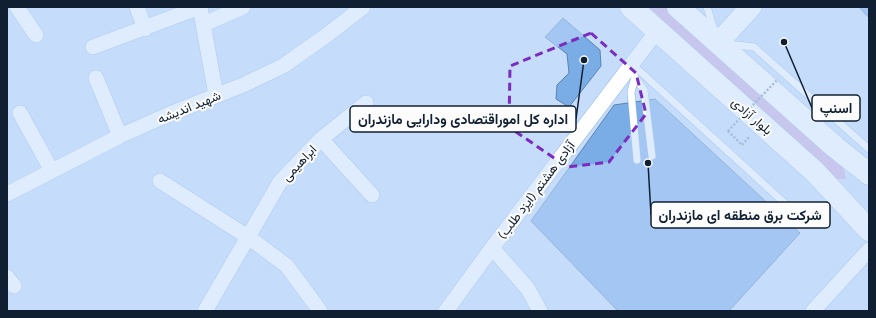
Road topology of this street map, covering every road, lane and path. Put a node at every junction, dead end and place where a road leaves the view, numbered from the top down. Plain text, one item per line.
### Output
1 (17, 7) edge
2 (138, 7) edge
3 (200, 7) edge
4 (243, 7) edge
5 (363, 7) edge
6 (631, 7) edge
7 (678, 7) edge
8 (707, 7) edge
9 (751, 7) edge
10 (204, 24) junction
11 (145, 28) junction
12 (657, 31) junction
13 (36, 35) dead end
14 (718, 43) junction
15 (93, 47) dead end
16 (634, 70) junction
17 (96, 78) dead end
18 (778, 79) dead end
19 (216, 96) junction
20 (366, 103) dead end
21 (20, 113) dead end
22 (822, 122) junction
23 (120, 136) junction
24 (321, 139) junction
25 (742, 145) dead end
26 (835, 148) junction
27 (869, 149) edge
28 (652, 156) dead end
29 (637, 160) dead end
30 (52, 170) junction
31 (815, 172) junction
32 (869, 174) edge
33 (160, 181) dead end
34 (869, 189) edge
35 (7, 194) edge
36 (372, 195) dead end
37 (869, 212) edge
38 (802, 219) dead end
39 (869, 230) edge
40 (248, 237) junction
41 (492, 248) junction
42 (869, 250) edge
43 (205, 311) edge
44 (320, 311) edge
45 (446, 311) edge
46 (540, 311) edge
47 (813, 311) edge

1 - 13 street
2 - 11 street
3 - 10 street
3 - 11 street
4 - 10 street
5 - 19 street, شهید اندیشه
6 - 12 main road, بلوار آزادی
7 - 14 main road
8 - 14 lane
9 - 14 main road
10 - 19 street
11 - 15 street
12 - 16 street, آزادی هشتم (ایزد طلب)
12 - 31 main road, بلوار آزادی
14 - 22 main road
16 - 28 lane
16 - 29 lane
16 - 38 lane
16 - 41 street, آزادی هشتم (ایزد طلب)
17 - 23 street
18 - 25 path, bridge
19 - 23 street, شهید اندیشه
20 - 24 street, ابراهیمی
21 - 30 street
22 - 26 main road
22 - 27 lane
23 - 30 street, شهید اندیشه
24 - 36 street
24 - 40 street, ابراهیمی
26 - 32 main road
26 - 34 main road
30 - 35 street, شهید اندیشه
31 - 37 main road
31 - 39 main road, بلوار آزادی
33 - 40 street
40 - 43 street, ابراهیمی
40 - 44 street
41 - 45 street, آزادی هشتم (ایزد طلب)
41 - 46 street
42 - 47 street

